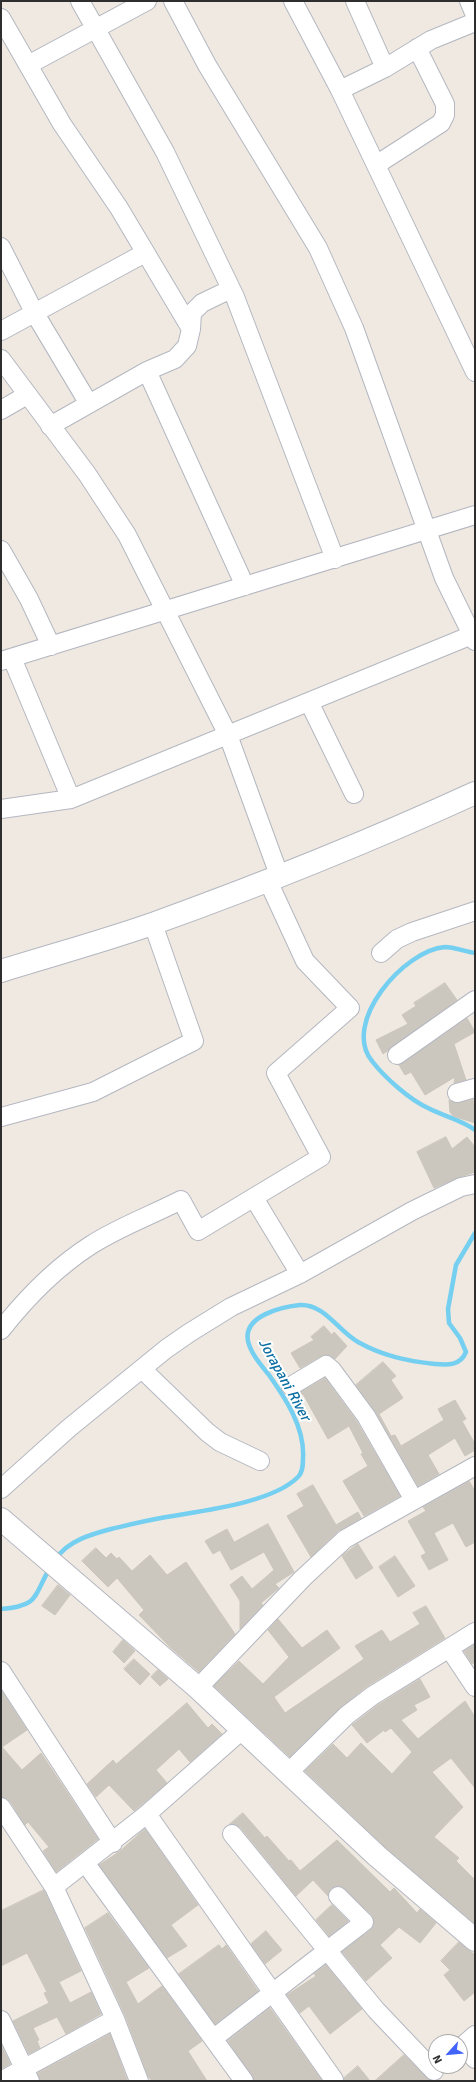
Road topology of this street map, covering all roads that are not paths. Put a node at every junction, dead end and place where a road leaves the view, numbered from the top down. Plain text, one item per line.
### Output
1 (80, 1) edge
2 (147, 1) edge
3 (173, 1) edge
4 (293, 1) edge
5 (355, 1) edge
6 (468, 1) edge
7 (475, 15) edge
8 (1, 18) edge
9 (475, 22) edge
10 (96, 29) junction
11 (417, 48) junction
12 (28, 65) junction
13 (385, 68) junction
14 (340, 90) junction
15 (376, 165) junction
16 (1, 247) edge
17 (146, 253) junction
18 (231, 289) junction
19 (34, 312) junction
20 (191, 329) junction
21 (1, 331) edge
22 (1, 359) edge
23 (147, 371) junction
24 (475, 372) edge
25 (27, 395) junction
26 (89, 404) junction
27 (1, 410) edge
28 (50, 426) junction
29 (475, 515) edge
30 (428, 530) junction
31 (1, 550) edge
32 (335, 559) junction
33 (245, 586) junction
34 (166, 611) junction
35 (474, 638) edge
36 (51, 646) junction
37 (7, 659) edge
38 (309, 702) junction
39 (228, 735) junction
40 (475, 793) edge
41 (354, 794) dead end
42 (71, 799) junction
43 (1, 809) edge
44 (273, 878) junction
45 (475, 910) edge
46 (153, 924) junction
47 (381, 953) dead end
48 (1, 971) edge
49 (475, 1000) edge
50 (397, 1055) dead end
51 (475, 1088) edge
52 (457, 1093) dead end
53 (1, 1117) edge
54 (475, 1184) edge
55 (254, 1198) junction
56 (300, 1274) junction
57 (1, 1330) edge
58 (142, 1369) junction
59 (291, 1386) dead end
60 (260, 1461) dead end
61 (473, 1471) edge
62 (1, 1489) edge
63 (414, 1500) junction
64 (1, 1519) edge
65 (475, 1632) edge
66 (449, 1648) junction
67 (1, 1671) edge
68 (475, 1687) edge
69 (198, 1688) junction
70 (242, 1730) junction
71 (288, 1773) junction
72 (1, 1807) edge
73 (147, 1814) junction
74 (232, 1834) dead end
75 (113, 1843) junction
76 (86, 1864) junction
77 (54, 1887) junction
78 (338, 1896) dead end
79 (475, 1940) edge
80 (326, 1950) junction
81 (272, 1992) junction
82 (115, 2019) junction
83 (1, 2020) edge
84 (214, 2038) junction
85 (468, 2046) edge
86 (475, 2059) edge
87 (428, 2068) edge
88 (26, 2075) edge
89 (334, 2080) dead end
90 (1, 2081) edge
91 (139, 2081) edge
92 (244, 2081) edge

1 - 10 street
2 - 10 street
3 - 30 street
4 - 14 street
5 - 13 street
6 - 7 street
8 - 12 street
9 - 11 street
10 - 12 street
10 - 18 street
11 - 13 street
11 - 15 street
12 - 17 street
13 - 14 street
14 - 15 street
15 - 24 street
16 - 19 street
17 - 19 street
17 - 20 street
18 - 20 street
18 - 32 street
19 - 21 street
19 - 26 street
20 - 23 street
22 - 25 street
23 - 26 street
23 - 33 street
25 - 27 street
25 - 28 street
26 - 28 street
28 - 34 street
29 - 30 street
30 - 32 street
30 - 35 street
31 - 36 street
32 - 33 street
33 - 34 street
34 - 36 street
34 - 39 street
35 - 38 street
36 - 37 street
37 - 42 street
38 - 39 street
38 - 41 street
39 - 42 street
39 - 44 street
40 - 44 street
42 - 43 street
44 - 46 street
44 - 55 street
45 - 47 street
46 - 48 street
46 - 53 street
49 - 50 street
51 - 52 street
54 - 56 street
55 - 56 street
55 - 57 street
56 - 58 street
58 - 60 street
58 - 62 street
59 - 63 street
61 - 63 street
63 - 69 street
64 - 69 street
65 - 66 street
66 - 68 street
66 - 71 street
67 - 75 street
69 - 70 street
70 - 71 street
70 - 73 street
71 - 79 street
72 - 77 street
73 - 75 street
73 - 81 street
74 - 80 street
75 - 76 street
76 - 77 street
76 - 84 street
77 - 82 street
78 - 80 street
80 - 81 street
80 - 87 street
81 - 84 street
81 - 89 street
82 - 88 street
82 - 91 street
83 - 88 street
84 - 92 street
85 - 86 street
88 - 90 street

